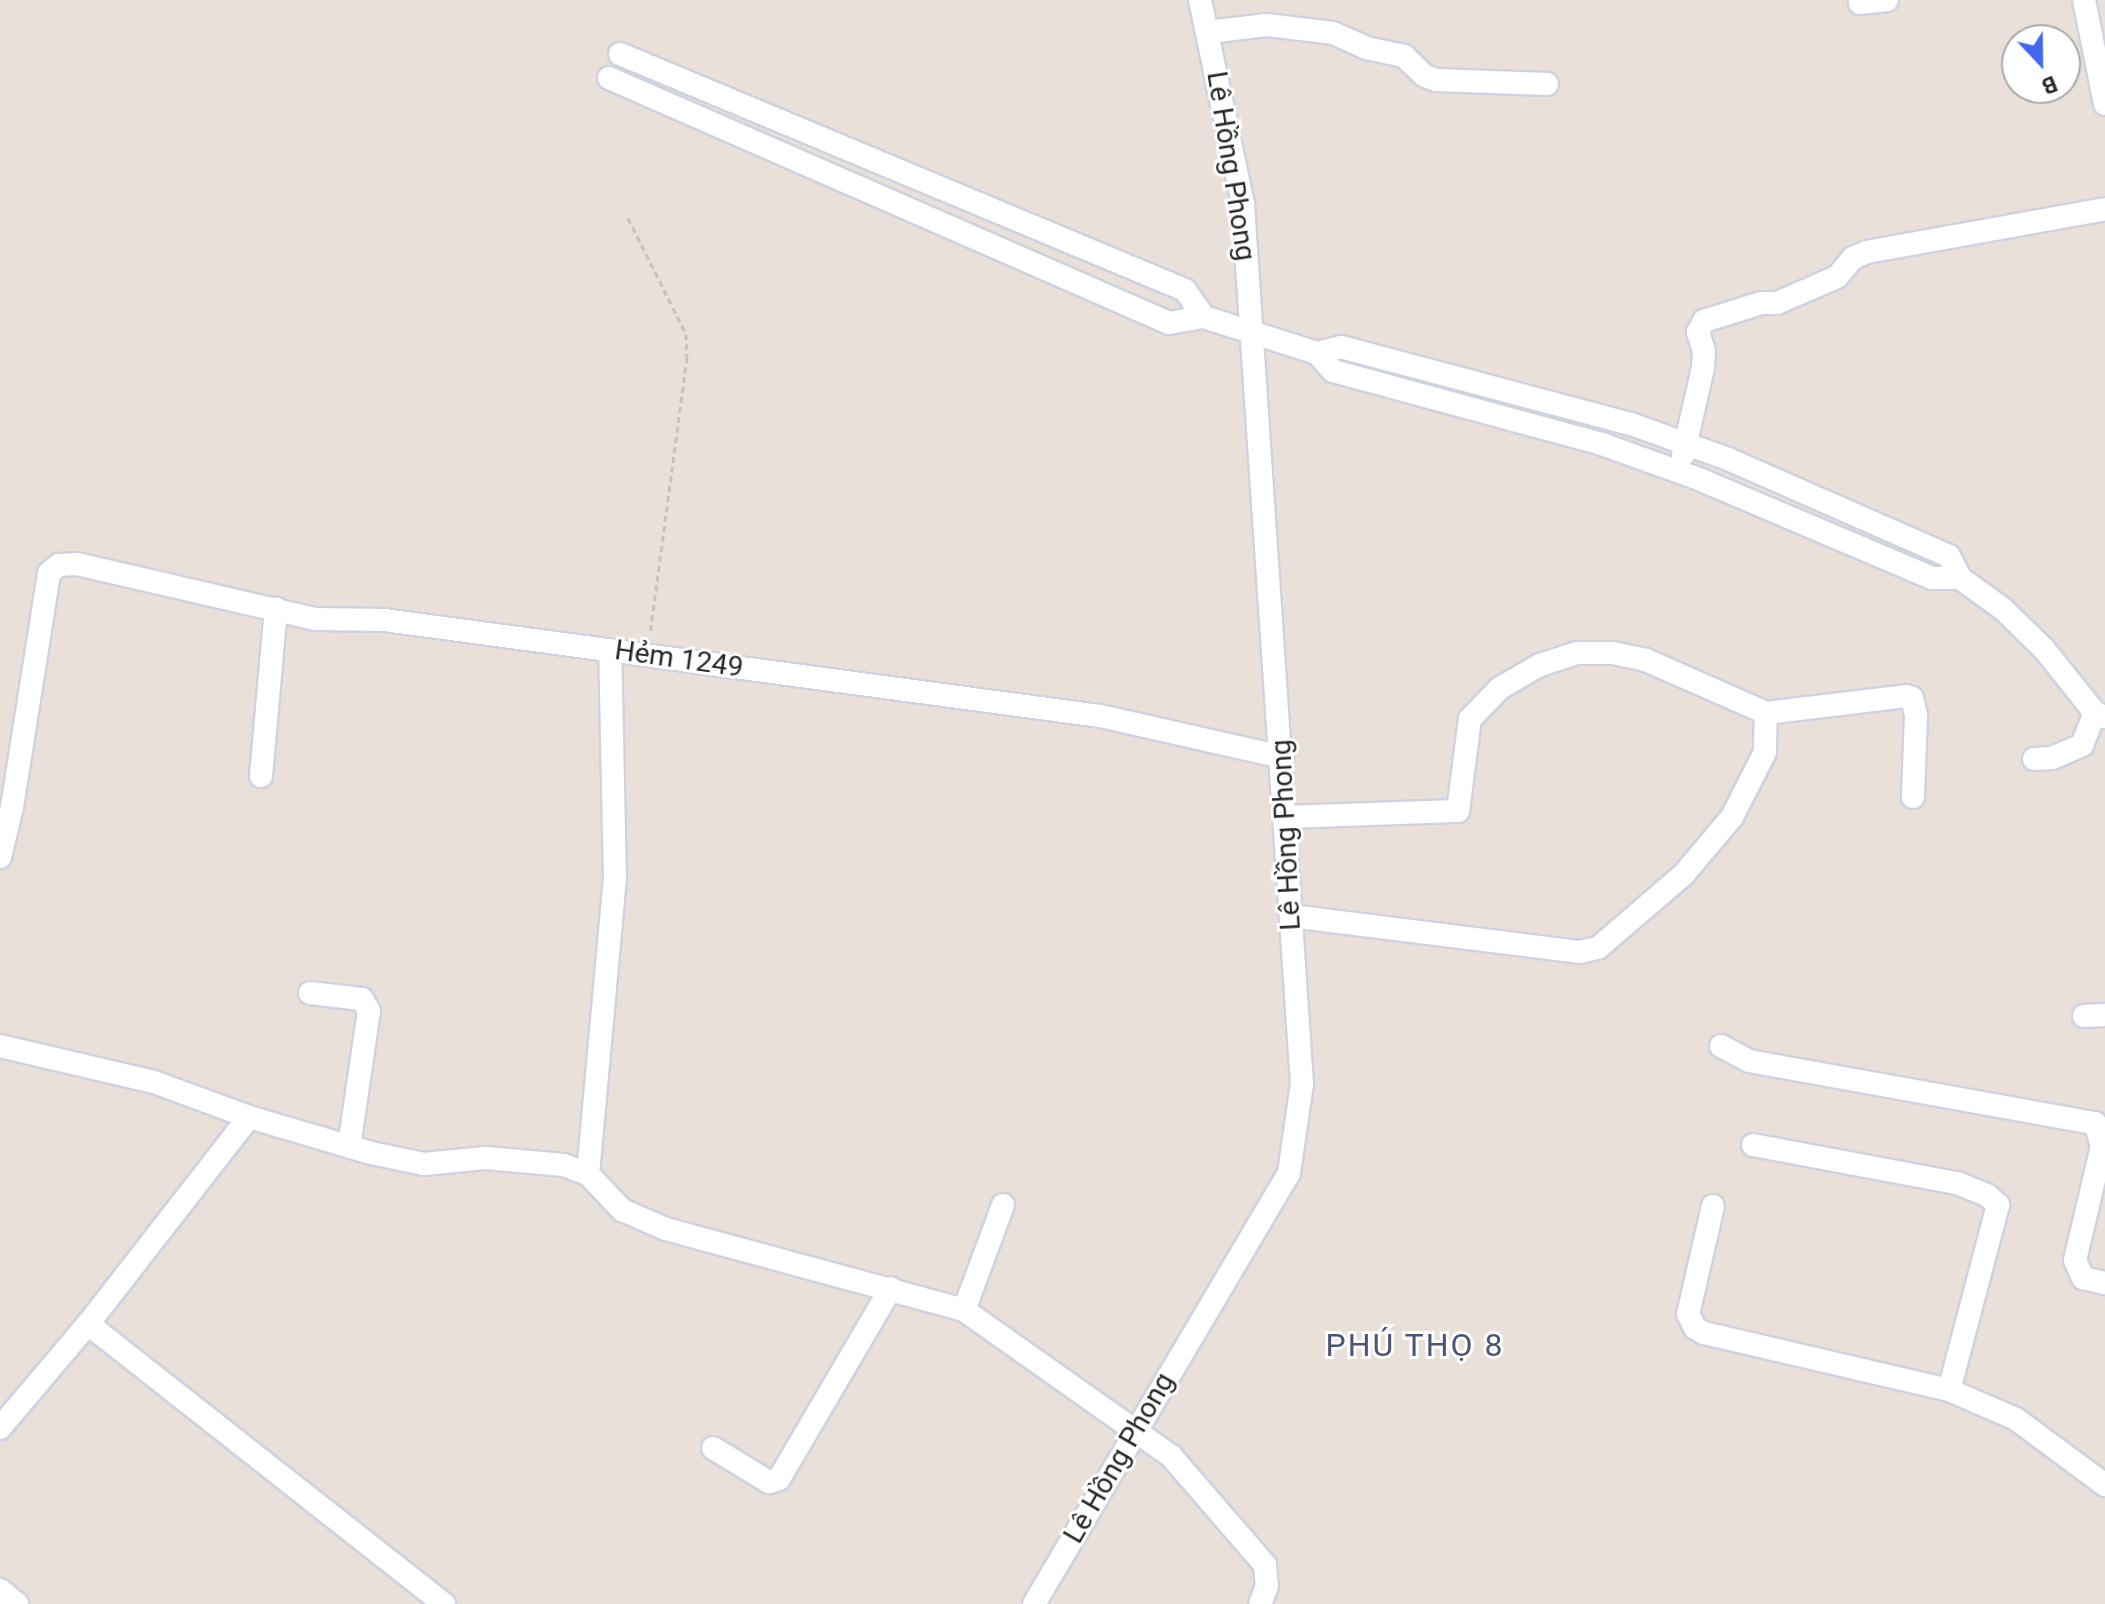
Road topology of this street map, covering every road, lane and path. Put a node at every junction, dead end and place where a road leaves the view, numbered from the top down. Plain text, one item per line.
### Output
1 (1200, 0) edge
2 (1887, 0) edge
3 (2084, 0) edge
4 (1860, 3) dead end
5 (1208, 32) junction
6 (620, 54) dead end
7 (609, 78) dead end
8 (1547, 84) dead end
9 (2105, 104) edge
10 (880, 162) junction
11 (869, 192) junction
12 (2105, 209) edge
13 (628, 218) dead end
14 (1204, 317) junction
15 (1254, 335) junction
16 (1317, 353) junction
17 (1686, 444) junction
18 (1679, 472) junction
19 (1960, 578) junction
20 (276, 609) junction
21 (610, 650) junction
22 (647, 655) junction
23 (1766, 713) junction
24 (2100, 715) edge
25 (1282, 757) junction
26 (2034, 759) dead end
27 (261, 776) dead end
28 (1913, 797) dead end
29 (1284, 817) junction
30 (0, 857) edge
31 (1291, 916) junction
32 (310, 993) dead end
33 (0, 1046) edge
34 (1721, 1046) dead end
35 (249, 1117) junction
36 (1753, 1145) dead end
37 (349, 1147) junction
38 (588, 1174) junction
39 (1003, 1205) dead end
40 (1713, 1206) dead end
41 (2105, 1283) edge
42 (891, 1288) junction
43 (964, 1310) junction
44 (88, 1324) junction
45 (1949, 1390) junction
46 (0, 1428) edge
47 (1135, 1430) junction
48 (713, 1448) dead end
49 (2105, 1485) edge
50 (0, 1590) edge
51 (17, 1604) edge
52 (444, 1604) edge
53 (1034, 1604) edge
54 (1260, 1604) edge

1 - 5 street, Lê Hồng Phong
2 - 4 street
3 - 9 street
5 - 8 street
5 - 15 street, Lê Hồng Phong
6 - 10 street
7 - 11 street
10 - 11 street
10 - 14 street
11 - 14 street
12 - 17 street
13 - 22 path
14 - 15 street
15 - 16 street
15 - 25 street, Lê Hồng Phong
16 - 17 street
16 - 18 street
17 - 18 street
17 - 19 street
18 - 19 street
19 - 24 street
20 - 21 street, Hẻm 1249
20 - 27 street
20 - 30 street, Hẻm 1249
21 - 22 street, Hẻm 1249
21 - 38 street
22 - 25 street, Hẻm 1249
23 - 28 street
23 - 29 street
23 - 31 street
24 - 26 street
25 - 29 street, Lê Hồng Phong
29 - 31 street, Lê Hồng Phong
31 - 47 street, Lê Hồng Phong
32 - 37 street
33 - 35 street
34 - 41 street
35 - 37 street
35 - 44 street
36 - 45 street
37 - 38 street
38 - 42 street
39 - 43 street
40 - 45 street
42 - 43 street
42 - 48 street
43 - 47 street
44 - 46 street
44 - 52 street
45 - 49 street
47 - 53 street, Lê Hồng Phong
47 - 54 street
50 - 51 street

